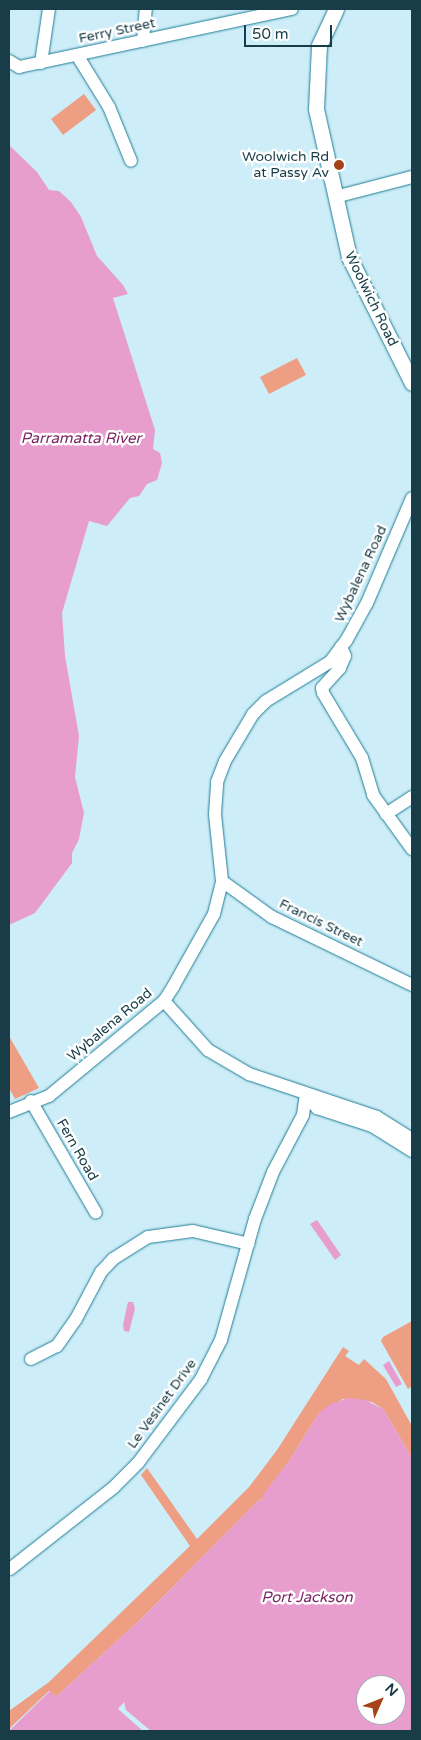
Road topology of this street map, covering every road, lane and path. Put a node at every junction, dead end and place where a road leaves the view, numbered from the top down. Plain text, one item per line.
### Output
1 (49, 9) edge
2 (146, 9) edge
3 (292, 9) edge
4 (332, 10) edge
5 (143, 41) junction
6 (77, 55) junction
7 (9, 61) edge
8 (41, 63) junction
9 (131, 161) dead end
10 (412, 177) edge
11 (334, 197) junction
12 (412, 383) edge
13 (412, 498) edge
14 (341, 648) junction
15 (412, 797) edge
16 (386, 814) junction
17 (412, 848) edge
18 (222, 881) junction
19 (412, 985) edge
20 (164, 1001) junction
21 (306, 1094) junction
22 (31, 1101) junction
23 (9, 1112) edge
24 (412, 1139) edge
25 (412, 1151) edge
26 (96, 1213) dead end
27 (249, 1244) junction
28 (31, 1359) dead end
29 (10, 1569) edge

1 - 8 street
2 - 5 street
3 - 5 street, Ferry Street
4 - 11 street, Woolwich Road
5 - 6 street, Ferry Street
6 - 8 street, Ferry Street
6 - 9 street
7 - 8 street, Ferry Street
10 - 11 street
11 - 12 street, Woolwich Road
13 - 14 street, Wybalena Road
14 - 16 street
14 - 18 street, Wybalena Road
15 - 16 street
16 - 17 street
18 - 19 street, Francis Street
18 - 20 street, Wybalena Road
20 - 21 street
20 - 22 street, Wybalena Road
21 - 24 street
21 - 25 street
21 - 27 street, Le Vesinet Drive
22 - 23 street, Wybalena Road
22 - 26 street, Fern Road
27 - 28 street
27 - 29 street, Le Vesinet Drive

